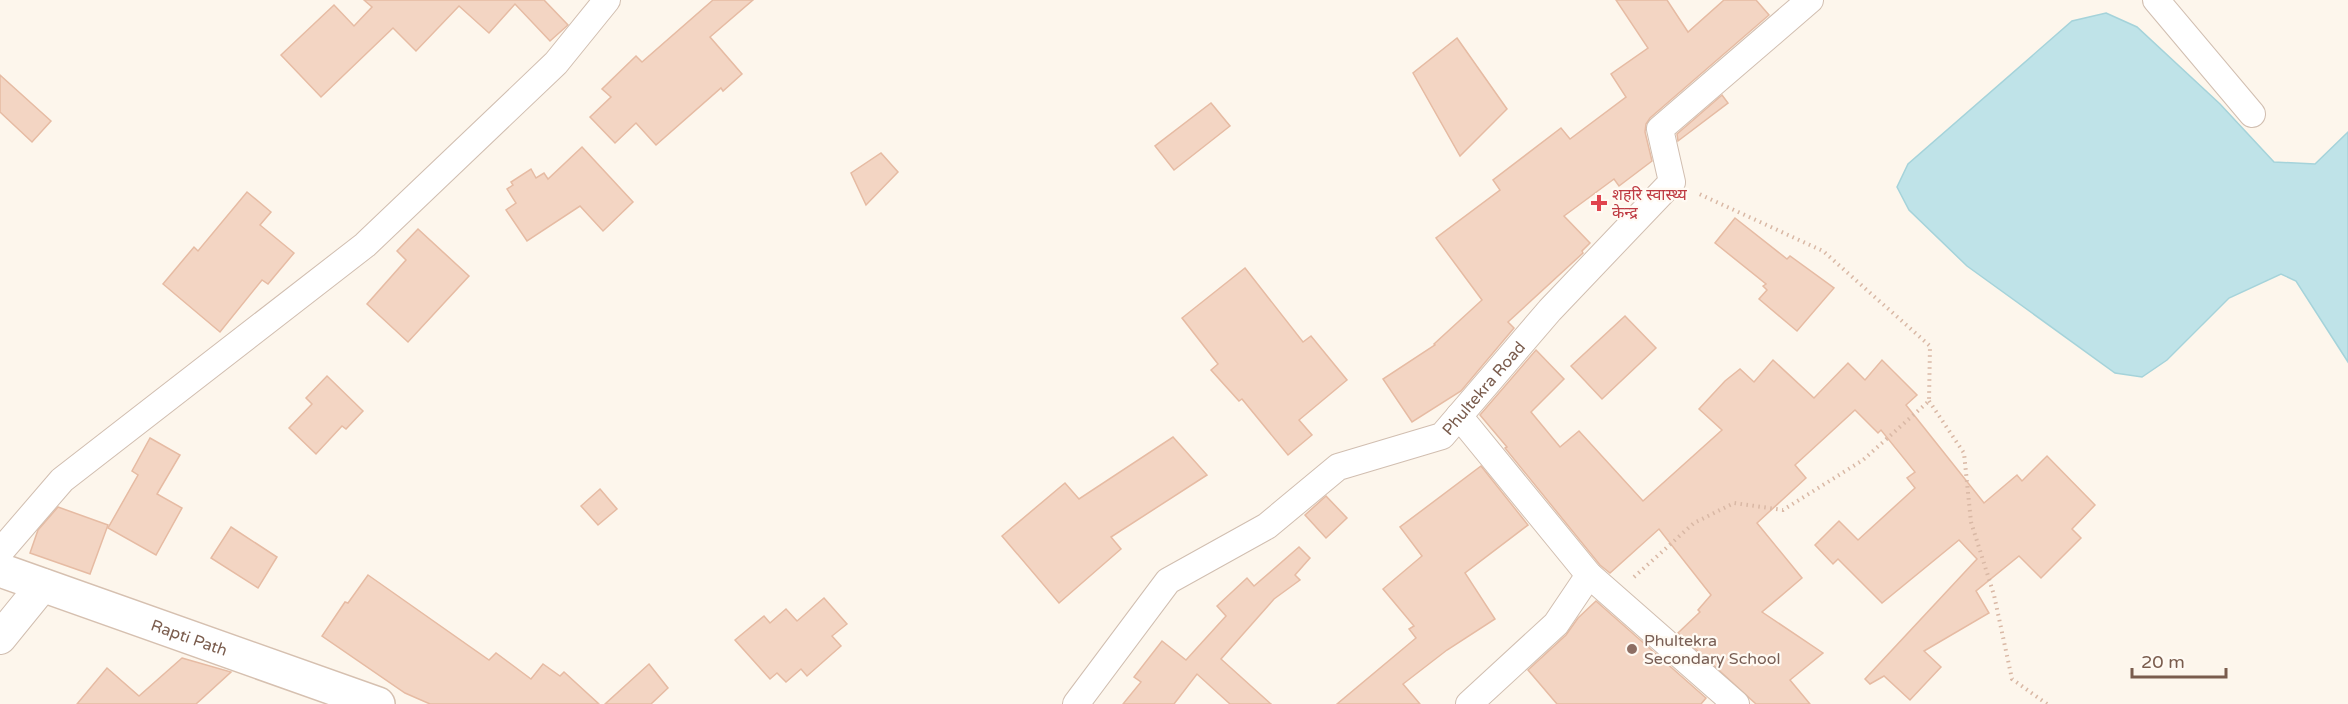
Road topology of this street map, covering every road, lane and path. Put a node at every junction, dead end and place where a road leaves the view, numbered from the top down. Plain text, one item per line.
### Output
1 (607, 0) edge
2 (1809, 0) edge
3 (2156, 0) edge
4 (2252, 114) dead end
5 (1672, 182) junction
6 (1929, 401) junction
7 (1459, 416) junction
8 (0, 552) edge
9 (0, 570) edge
10 (1590, 574) junction
11 (43, 585) junction
12 (1613, 596) junction
13 (0, 638) edge
14 (378, 704) edge
15 (1076, 704) edge
16 (1469, 704) edge
17 (1736, 704) edge
18 (2047, 704) edge

1 - 8 street
2 - 5 street
3 - 4 street
5 - 6 path
5 - 7 street, Phultekra Road
6 - 12 path
6 - 18 path
7 - 10 street
7 - 15 street, Phultekra Road
9 - 11 main road, Rapti Path
10 - 12 street
10 - 16 street
11 - 13 street
11 - 14 main road, Rapti Path
12 - 17 street

